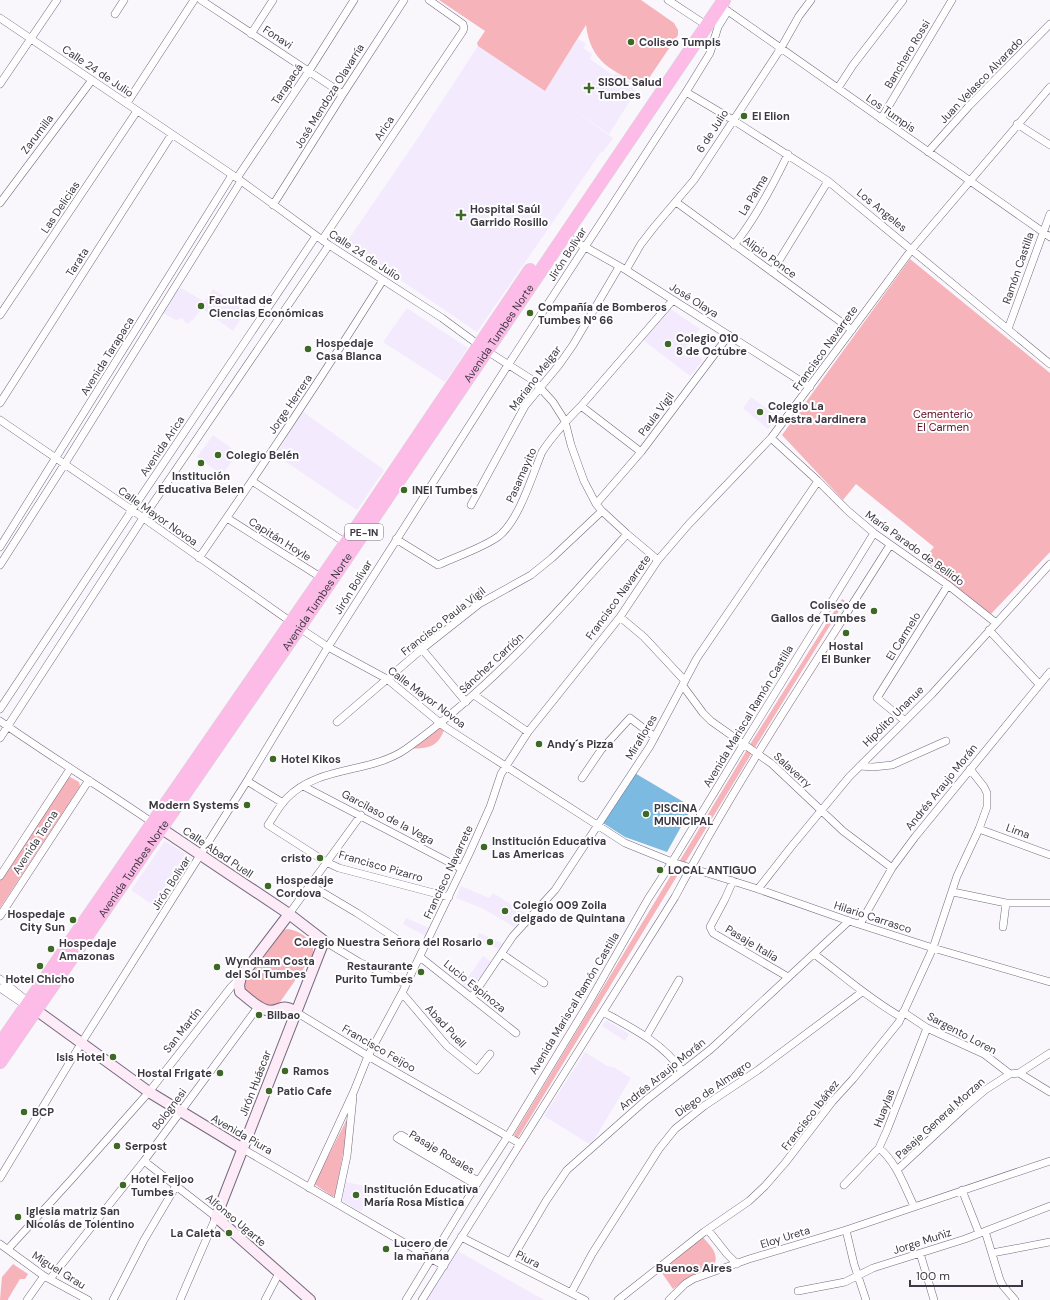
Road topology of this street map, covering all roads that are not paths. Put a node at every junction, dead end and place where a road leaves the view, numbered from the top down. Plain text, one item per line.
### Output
1 (57, 0) edge
2 (124, 0) edge
3 (194, 0) edge
4 (201, 0) edge
5 (273, 0) edge
6 (354, 0) edge
7 (404, 0) edge
8 (429, 0) edge
9 (668, 0) edge
10 (811, 0) edge
11 (903, 0) edge
12 (952, 0) edge
13 (721, 4) edge
14 (115, 14) dead end
15 (0, 18) edge
16 (703, 23) junction
17 (1050, 24) edge
18 (251, 34) junction
19 (31, 38) junction
20 (781, 48) junction
21 (309, 71) junction
22 (92, 80) junction
23 (0, 84) edge
24 (1050, 87) edge
25 (838, 88) junction
26 (686, 92) junction
27 (343, 94) junction
28 (127, 104) junction
29 (137, 111) junction
30 (732, 120) junction
31 (881, 120) junction
32 (1017, 124) junction
33 (172, 134) junction
34 (1050, 145) edge
35 (928, 152) junction
36 (788, 154) junction
37 (237, 178) junction
38 (828, 181) junction
39 (970, 182) junction
40 (0, 202) edge
41 (676, 202) junction
42 (273, 205) junction
43 (1050, 214) edge
44 (1042, 232) junction
45 (564, 235) junction
46 (1050, 237) edge
47 (319, 238) junction
48 (734, 244) junction
49 (329, 245) junction
50 (584, 247) junction
51 (912, 249) junction
52 (622, 268) junction
53 (772, 272) junction
54 (383, 280) junction
55 (673, 300) junction
56 (0, 316) edge
57 (1008, 329) junction
58 (852, 330) junction
59 (729, 335) junction
60 (483, 348) junction
61 (1050, 364) edge
62 (508, 365) junction
63 (541, 387) junction
64 (810, 387) junction
65 (0, 403) edge
66 (581, 406) junction
67 (0, 420) edge
68 (565, 422) junction
69 (771, 438) junction
70 (641, 452) junction
71 (56, 459) junction
72 (64, 465) junction
73 (252, 481) junction
74 (818, 481) junction
75 (596, 504) junction
76 (471, 505) dead end
77 (132, 510) junction
78 (602, 511) junction
79 (143, 518) junction
80 (227, 518) junction
81 (874, 533) junction
82 (627, 534) junction
83 (396, 539) junction
84 (346, 542) junction
85 (890, 545) junction
86 (0, 547) edge
87 (199, 558) junction
88 (658, 560) junction
89 (1050, 564) edge
90 (0, 565) edge
91 (322, 578) junction
92 (948, 585) junction
93 (620, 617) junction
94 (996, 623) junction
95 (295, 625) junction
96 (990, 630) junction
97 (328, 647) junction
98 (422, 649) junction
99 (1050, 672) edge
100 (387, 679) junction
101 (684, 684) junction
102 (1039, 684) junction
103 (474, 695) junction
104 (466, 702) junction
105 (0, 709) edge
106 (0, 721) edge
107 (905, 721) junction
108 (337, 722) dead end
109 (440, 722) junction
110 (7, 726) junction
111 (528, 732) junction
112 (655, 737) junction
113 (0, 738) edge
114 (946, 741) dead end
115 (743, 744) junction
116 (758, 754) junction
117 (506, 766) junction
118 (860, 766) junction
119 (70, 769) junction
120 (970, 769) junction
121 (582, 778) dead end
122 (89, 780) junction
123 (247, 781) junction
124 (303, 786) junction
125 (283, 803) junction
126 (821, 810) junction
127 (361, 815) junction
128 (268, 825) joint
129 (598, 825) junction
130 (157, 826) junction
131 (979, 829) junction
132 (1050, 855) edge
133 (201, 856) junction
134 (326, 862) junction
135 (672, 862) junction
136 (690, 867) junction
137 (892, 868) junction
138 (462, 869) junction
139 (0, 876) edge
140 (733, 881) junction
141 (310, 885) junction
142 (758, 889) junction
143 (953, 892) junction
144 (449, 897) junction
145 (1006, 903) junction
146 (1050, 903) edge
147 (289, 914) junction
148 (0, 916) edge
149 (849, 921) junction
150 (860, 924) junction
151 (1003, 928) dead end
152 (395, 938) dead end
153 (324, 941) junction
154 (933, 948) junction
155 (502, 954) junction
156 (814, 954) junction
157 (420, 957) junction
158 (241, 977) junction
159 (788, 978) junction
160 (0, 980) edge
161 (679, 980) dead end
162 (1050, 982) edge
163 (544, 983) dead end
164 (406, 984) junction
165 (0, 988) edge
166 (862, 992) junction
167 (402, 993) junction
168 (472, 997) junction
169 (30, 1006) junction
170 (258, 1007) junction
171 (296, 1012) junction
172 (603, 1012) junction
173 (902, 1014) junction
174 (927, 1028) junction
175 (516, 1033) dead end
176 (646, 1037) junction
177 (82, 1042) junction
178 (0, 1044) edge
179 (1050, 1053) edge
180 (490, 1054) dead end
181 (368, 1056) junction
182 (0, 1062) edge
183 (682, 1071) junction
184 (1019, 1073) junction
185 (1010, 1074) junction
186 (354, 1091) junction
187 (149, 1092) junction
188 (1050, 1092) edge
189 (180, 1112) junction
190 (508, 1136) junction
191 (520, 1143) junction
192 (879, 1148) junction
193 (243, 1149) junction
194 (144, 1161) junction
195 (1050, 1161) edge
196 (897, 1170) junction
197 (0, 1178) edge
198 (477, 1183) junction
199 (844, 1185) dead end
200 (176, 1186) junction
201 (310, 1188) junction
202 (962, 1190) junction
203 (336, 1203) junction
204 (914, 1206) junction
205 (1050, 1206) edge
206 (216, 1217) junction
207 (708, 1230) junction
208 (846, 1230) junction
209 (982, 1232) junction
210 (461, 1237) junction
211 (1050, 1242) edge
212 (0, 1244) edge
213 (8, 1249) junction
214 (920, 1253) junction
215 (992, 1253) junction
216 (431, 1259) junction
217 (510, 1262) junction
218 (737, 1264) junction
219 (444, 1266) junction
220 (279, 1273) junction
221 (859, 1276) junction
222 (47, 1278) junction
223 (798, 1291) dead end
224 (571, 1293) junction
225 (27, 1300) edge
226 (88, 1300) edge
227 (113, 1300) edge
228 (180, 1300) edge
229 (265, 1300) edge
230 (310, 1300) edge
231 (406, 1300) edge
232 (422, 1300) edge
233 (585, 1300) edge
234 (618, 1300) edge
235 (669, 1300) edge
236 (866, 1300) edge
237 (934, 1300) edge
238 (1016, 1300) edge

1 - 19 street
2 - 14 street
3 - 28 street
4 - 18 street, Fonavi
5 - 18 street
6 - 21 street, Tarapacá
7 - 27 street, José Mendoza Olavarría
8 - 47 street, Arica
9 - 16 street
10 - 20 street, 6 de Julio
11 - 25 street
12 - 31 street, Banchero Rossi
13 - 16 highway, Avenida Tumbes Norte / PE-1N
13 - 20 street, Los Tumpis
13 - 26 street, Jirón Bolívar
15 - 19 street, Calle 24 de Julio
16 - 45 highway, Avenida Tumbes Norte / PE-1N
16 - 60 highway, Avenida Tumbes Norte / PE-1N
17 - 35 street, Juan Velasco Alvarado
18 - 21 street, Fonavi
19 - 22 street, Calle 24 de Julio
19 - 23 street
20 - 25 street, Los Tumpis
20 - 30 street, 6 de Julio
21 - 27 street, Fonavi
21 - 37 street, Tarapacá
22 - 28 street, Calle 24 de Julio
22 - 40 street, Zarumilla
24 - 32 street, Francisco Navarrete
25 - 31 street, Los Tumpis
26 - 30 street, Los Angeles
26 - 50 street, Jirón Bolívar
27 - 42 street, José Mendoza Olavarría
28 - 29 street, Calle 24 de Julio
29 - 33 street, Calle 24 de Julio
29 - 56 street, Las Delicias
30 - 36 street, Los Angeles
30 - 41 street, 6 de Julio
31 - 35 street, Los Tumpis
32 - 34 street
32 - 39 street, Francisco Navarrete
33 - 37 street, Calle 24 de Julio
33 - 65 street, Tarata
35 - 39 street, Los Tumpis
36 - 38 street, Los Angeles
36 - 48 street, La Palma
37 - 42 street, Calle 24 de Julio
37 - 71 street, Avenida Tarapaca
37 - 72 street
38 - 51 street, Los Angeles
38 - 53 street
39 - 44 street, Los Tumpis
39 - 51 street, Francisco Navarrete
41 - 48 street, Alipio Ponce
41 - 52 street, 6 de Julio
42 - 47 street, Calle 24 de Julio
43 - 44 street, Ramón Castilla
44 - 46 street, Los Tumpis
44 - 57 street, Ramón Castilla
45 - 50 street, José Olaya
45 - 60 highway, Avenida Tumbes Norte / PE-1N
47 - 49 street, Calle 24 de Julio
47 - 77 street, Avenida Arica
48 - 53 street, Alipio Ponce
49 - 54 street, Calle 24 de Julio
49 - 79 street
50 - 52 street, José Olaya
50 - 62 street, Jirón Bolívar
51 - 57 street, Los Angeles
51 - 58 street, Francisco Navarrete
52 - 55 street, José Olaya
52 - 63 street, Mariano Melgar
53 - 58 street, Alipio Ponce
54 - 60 street, Calle 24 de Julio
54 - 73 street, Jorge Herrera
55 - 59 street, José Olaya
55 - 66 street, Pasamayito
57 - 61 street, Los Angeles
58 - 64 street, Francisco Navarrete
59 - 64 street, José Olaya
59 - 70 street, Paula Vigil
60 - 62 street, Calle 24 de Julio
60 - 84 highway, Avenida Tumbes Norte / PE-1N
60 - 95 highway, Avenida Tumbes Norte / PE-1N
62 - 63 street, Calle 24 de Julio
62 - 83 street, Jirón Bolívar
63 - 68 street, Calle 24 de Julio
63 - 76 street, Mariano Melgar
64 - 69 street, Francisco Navarrete
66 - 68 street, Pasamayito
66 - 70 street
67 - 71 street, Calle Mayor Novoa
68 - 75 street, Calle 24 de Julio
68 - 83 street, Pasamayito
69 - 74 street, María Parado de Bellido
69 - 88 street, Francisco Navarrete
70 - 75 street, Paula Vigil
71 - 72 street, Calle Mayor Novoa
71 - 86 street, Avenida Tarapaca
72 - 77 street, Calle Mayor Novoa
72 - 90 street
73 - 80 street, Jorge Herrera
73 - 84 street
74 - 81 street, María Parado de Bellido
74 - 101 street, Miraflores
75 - 78 street, Calle 24 de Julio
77 - 79 street, Calle Mayor Novoa
77 - 105 street, Avenida Arica
78 - 82 street, Calle 24 de Julio
78 - 98 street, Francisco Paula Vigil
79 - 87 street, Calle Mayor Novoa
79 - 110 street
80 - 87 street, Jorge Herrera
80 - 91 street, Capitán Hoyle
81 - 85 street, María Parado de Bellido
81 - 115 street, Avenida Mariscal Ramón Castilla
82 - 88 street, Calle 24 de Julio
82 - 103 street, Sánchez Carrión
83 - 97 street, Jirón Bolívar
84 - 91 highway, Avenida Tumbes Norte / PE-1N
85 - 92 street, María Parado de Bellido
85 - 116 street
87 - 95 street, Calle Mayor Novoa
88 - 93 street, Francisco Navarrete
89 - 94 street, Hipólito Unanue
91 - 95 highway, Avenida Tumbes Norte / PE-1N
92 - 94 street, María Parado de Bellido
92 - 107 street, El Carmelo
93 - 101 street, Salaverry
93 - 111 street, Francisco Navarrete
94 - 96 street, Hipólito Unanue
95 - 97 street, Calle Mayor Novoa
95 - 130 highway, Avenida Tumbes Norte / PE-1N
96 - 102 street
96 - 107 street, Hipólito Unanue
97 - 100 street, Calle Mayor Novoa
97 - 123 street, Jirón Bolívar
98 - 100 street, Francisco Paula Vigil
98 - 104 street
99 - 102 street, Andrés Araujo Morán
100 - 108 street, Francisco Paula Vigil
100 - 109 street, Calle Mayor Novoa
101 - 112 street, Miraflores
101 - 115 street, Salaverry
102 - 120 street, Andrés Araujo Morán
103 - 104 street, Sánchez Carrión
103 - 111 street
104 - 109 street, Sánchez Carrión
106 - 110 street, Calle Abad Puell
107 - 118 street, Hipólito Unanue
109 - 117 street, Calle Mayor Novoa
109 - 124 street, Sánchez Carrión
110 - 113 street
110 - 119 street, Calle Abad Puell
111 - 117 street, Francisco Navarrete
112 - 121 street
112 - 129 street, Miraflores
114 - 118 street
115 - 116 street, Salaverry
115 - 135 street, Avenida Mariscal Ramón Castilla
116 - 126 street, Salaverry
116 - 136 street
117 - 129 street, Calle Mayor Novoa
117 - 138 street, Francisco Navarrete
118 - 126 street, Hipólito Unanue
119 - 122 street, Calle Abad Puell
119 - 139 street, Avenida Tacna
120 - 131 street, Francisco Ibáñez
120 - 137 street, Andrés Araujo Morán
122 - 130 street, Calle Abad Puell
122 - 148 street, Avenida Tacna
123 - 125 street
123 - 133 street, Jirón Bolívar
124 - 125 street, Sánchez Carrión
124 - 127 street, Garcilaso de la Vega
125 - 128 street, Sánchez Carrión
126 - 137 street, Salaverry
126 - 142 street, Hipólito Unanue
127 - 134 street, San Martín
127 - 138 street, Garcilaso de la Vega
128 - 134 street, Francisco Pizarro
129 - 135 street, Calle Mayor Novoa
129 - 155 street, Miraflores
130 - 133 main road, Calle Abad Puell
130 - 169 highway, Avenida Tumbes Norte / PE-1N
131 - 132 street, Lima
131 - 143 street, Francisco Ibáñez
133 - 147 main road, Calle Abad Puell
133 - 177 street, Jirón Bolívar
134 - 141 street, San Martín
134 - 144 street, Francisco Pizarro
135 - 136 street, Calle Mayor Novoa
135 - 190 street, Avenida Mariscal Ramón Castilla
136 - 140 street, Hilario Carrasco
136 - 172 street
137 - 150 street, Andrés Araujo Morán
138 - 144 street, Francisco Navarrete
140 - 142 street, Hilario Carrasco
140 - 159 street, Pasaje Italia
141 - 147 street, San Martín
141 - 152 street
142 - 149 street, Hilario Carrasco
143 - 145 street
143 - 154 street, Francisco Ibáñez
144 - 157 street, Francisco Navarrete
145 - 146 street
145 - 151 street
147 - 153 main road, Calle Abad Puell
147 - 158 main road, San Martín
149 - 150 street, Hilario Carrasco
149 - 156 street, Andrés Araujo Morán
150 - 154 street, Hilario Carrasco
153 - 164 street, Calle Abad Puell
153 - 171 main road, Jirón Huáscar
154 - 162 street, Hilario Carrasco
154 - 173 street, Francisco Ibáñez
155 - 163 street
155 - 168 street, Miraflores
156 - 159 street, Andrés Araujo Morán
156 - 166 street
157 - 164 street, Francisco Navarrete
157 - 168 street, Lucio Espinoza
158 - 170 main road
158 - 187 street, San Martín
159 - 183 street, Andrés Araujo Morán
160 - 169 street, Avenida Piura
161 - 176 street
164 - 167 street, Francisco Navarrete
165 - 169 street, Avenida Piura
166 - 173 street
166 - 224 street, Diego de Almagro
167 - 180 street, Abad Puell
167 - 181 street, Francisco Navarrete
168 - 175 street, Lucio Espinoza
169 - 177 main road, Avenida Piura
169 - 178 highway, Avenida Tumbes Norte / PE-1N
169 - 182 highway, Avenida Tumbes Norte / PE-1N
170 - 171 main road, Francisco Feijoo
170 - 189 street, Bolognesi
171 - 181 street, Francisco Feijoo
171 - 193 main road, Jirón Huáscar
172 - 176 street
172 - 191 street
173 - 174 street, Sargento Loren
173 - 207 street, Francisco Ibáñez
174 - 185 street, Sargento Loren
174 - 192 street, Huaylas
176 - 183 street
177 - 187 main road, Avenida Piura
177 - 197 street, Jirón Bolívar
179 - 184 street
181 - 186 street, Francisco Navarrete
181 - 190 street, Francisco Feijoo
183 - 217 street, Andrés Araujo Morán
184 - 185 street, Pasaje General Morzan
184 - 188 street
185 - 196 street, Pasaje General Morzan
186 - 201 street, Francisco Navarrete
186 - 203 street
187 - 189 main road, Avenida Piura
187 - 213 street, San Martín
189 - 193 main road, Avenida Piura
189 - 194 street, Bolognesi
190 - 191 street, Francisco Feijoo
190 - 198 street, Avenida Mariscal Ramón Castilla
191 - 210 street
192 - 196 street
192 - 199 street, Huaylas
193 - 201 street, Avenida Piura
193 - 206 main road, Jirón Huáscar
194 - 200 street, Alfonso Ugarte
194 - 222 street, Bolognesi
195 - 202 street, Eloy Ureta
196 - 204 street
198 - 198 street, Pasaje Rosales
198 - 216 street, Avenida Mariscal Ramón Castilla
200 - 206 street, Alfonso Ugarte
200 - 227 street
201 - 203 street, Avenida Piura
202 - 204 street, Eloy Ureta
202 - 209 street
203 - 216 street, Avenida Piura
204 - 208 street, Eloy Ureta
205 - 209 street, Jorge Muñiz
206 - 220 main road, Alfonso Ugarte
206 - 228 street, Jirón Huáscar
207 - 218 street
207 - 234 street, Francisco Ibáñez
208 - 218 street, Eloy Ureta
208 - 221 street
209 - 214 street, Jorge Muñiz
209 - 215 street
210 - 217 street, Piura
210 - 219 street
211 - 215 street
212 - 213 street, Miguel Grau
213 - 222 street, Miguel Grau
214 - 221 street, Jorge Muñiz
214 - 237 street
215 - 238 street
216 - 219 street, Avenida Piura
216 - 231 street, Avenida Mariscal Ramón Castilla
217 - 224 street, Piura
218 - 235 street, Eloy Ureta
219 - 232 street
220 - 229 street
220 - 230 main road, Alfonso Ugarte
221 - 223 street, Jorge Muñiz
221 - 236 street
222 - 225 street, Bolognesi
222 - 226 street, Miguel Grau
224 - 233 street, Piura

